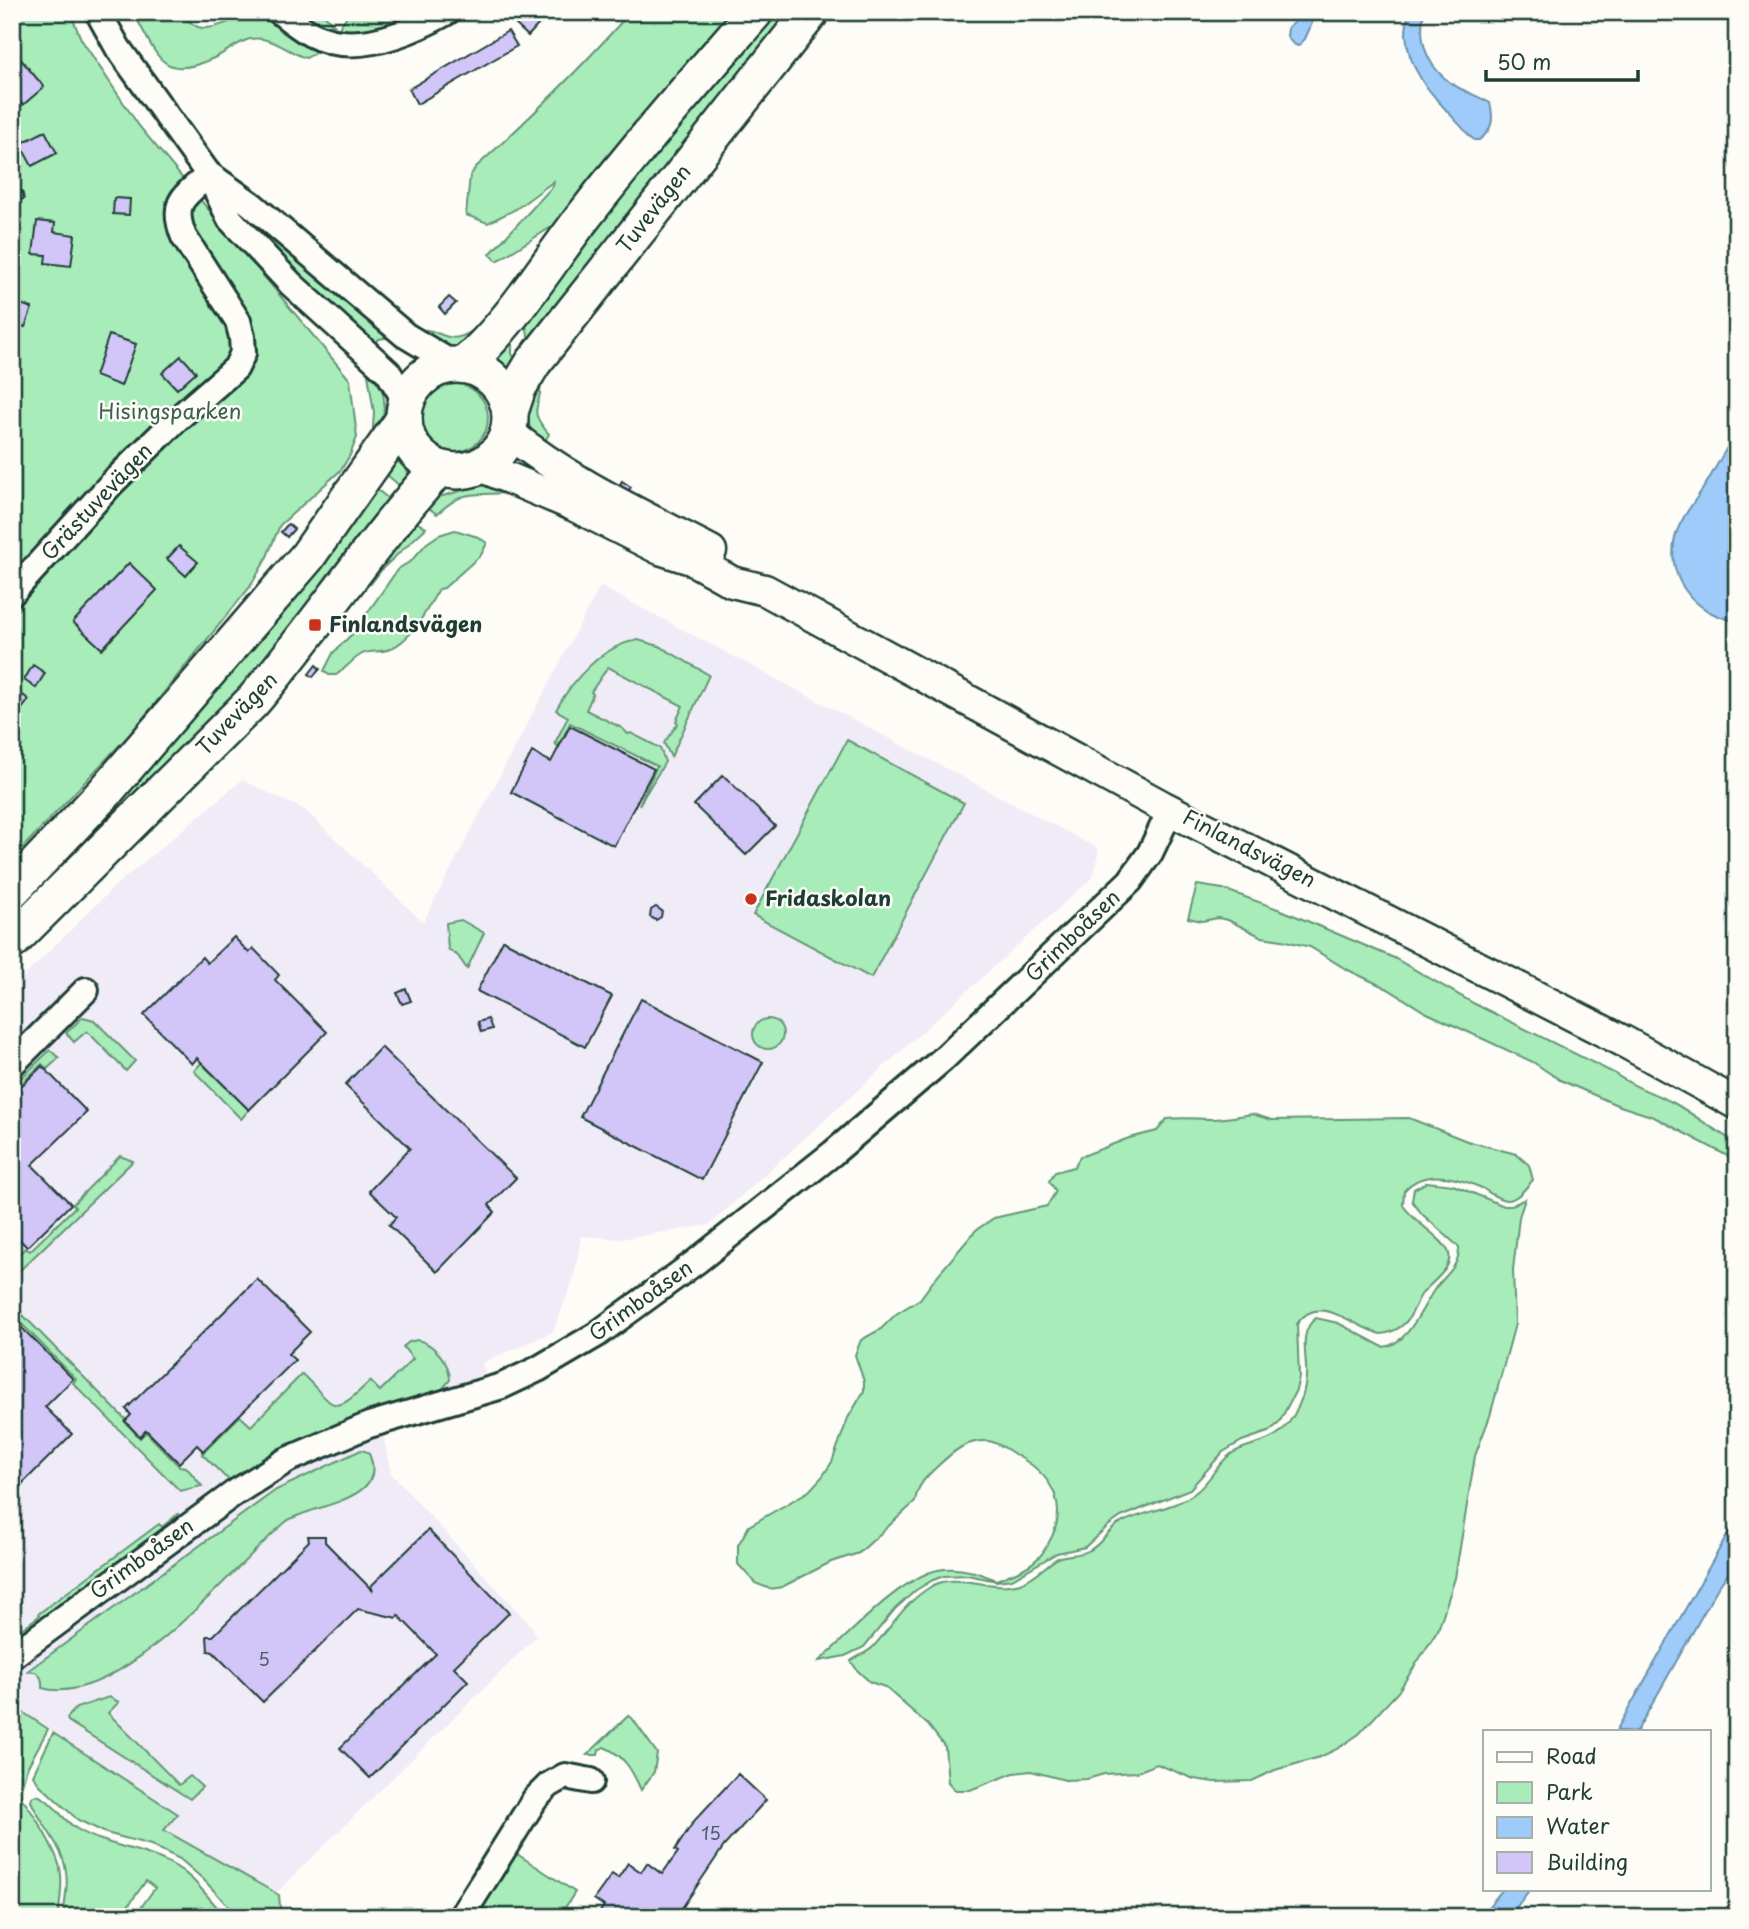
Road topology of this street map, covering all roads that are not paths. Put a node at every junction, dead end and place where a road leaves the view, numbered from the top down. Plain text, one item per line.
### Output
1 (99, 12) edge
2 (279, 12) edge
3 (447, 12) edge
4 (755, 12) edge
5 (811, 12) edge
6 (209, 175) junction
7 (459, 365) junction
8 (405, 411) junction
9 (509, 422) junction
10 (480, 466) junction
11 (439, 468) junction
12 (765, 590) junction
13 (12, 593) edge
14 (1171, 809) junction
15 (12, 890) edge
16 (12, 941) edge
17 (86, 990) dead end
18 (12, 1063) edge
19 (1737, 1104) edge
20 (12, 1656) edge
21 (591, 1781) dead end
22 (461, 1917) edge

1 - 6 street
2 - 3 street
4 - 7 main road
5 - 9 main road, Tuvevägen
6 - 7 street
6 - 8 street
6 - 13 street, Grästuvevägen
7 - 8 main road
7 - 9 main road
8 - 11 main road
8 - 15 main road
9 - 10 main road, Tuvevägen
9 - 12 street, Finlandsvägen
10 - 11 main road
10 - 12 street, Finlandsvägen
11 - 16 main road, Tuvevägen
12 - 14 street, Finlandsvägen
14 - 19 street, Finlandsvägen
14 - 20 street, Grimboåsen
17 - 18 street
21 - 22 street

